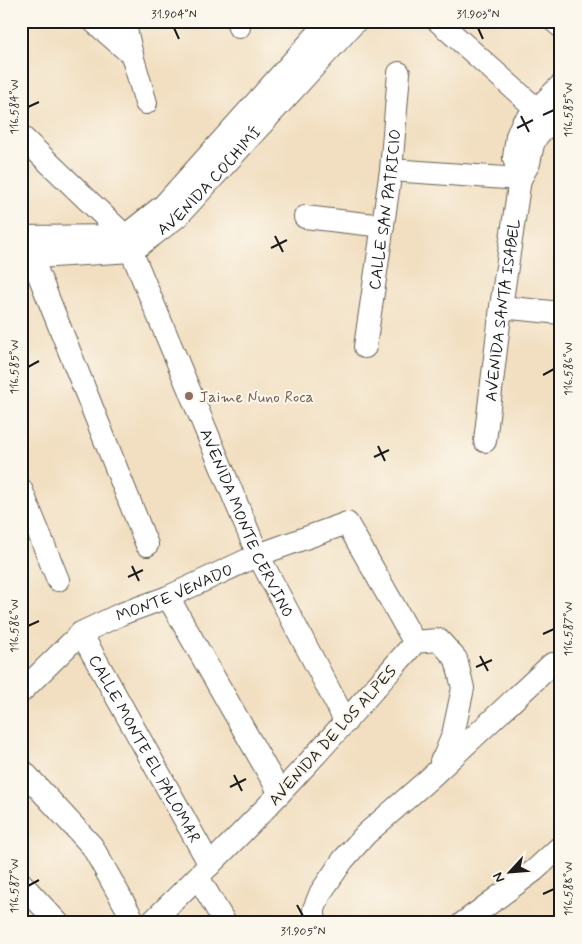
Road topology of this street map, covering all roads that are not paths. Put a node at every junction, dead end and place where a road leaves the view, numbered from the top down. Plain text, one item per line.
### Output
1 (93, 21) edge
2 (124, 21) edge
3 (329, 21) edge
4 (356, 21) edge
5 (438, 21) edge
6 (554, 21) edge
7 (561, 27) edge
8 (132, 55) junction
9 (399, 73) dead end
10 (561, 85) edge
11 (146, 103) dead end
12 (552, 119) edge
13 (21, 136) edge
14 (391, 170) junction
15 (520, 179) junction
16 (305, 217) dead end
17 (383, 226) junction
18 (21, 237) edge
19 (128, 244) junction
20 (27, 258) edge
21 (501, 307) junction
22 (561, 312) edge
23 (365, 347) dead end
24 (485, 441) dead end
25 (21, 489) edge
26 (147, 545) dead end
27 (258, 555) junction
28 (58, 580) dead end
29 (168, 597) junction
30 (81, 633) junction
31 (413, 642) junction
32 (552, 664) dead end
33 (21, 692) edge
34 (346, 722) junction
35 (21, 769) edge
36 (430, 778) junction
37 (280, 793) junction
38 (561, 846) edge
39 (204, 871) junction
40 (21, 883) edge
41 (58, 923) edge
42 (136, 923) edge
43 (151, 923) edge
44 (225, 923) edge
45 (316, 923) edge
46 (463, 923) edge

1 - 8 street
2 - 8 street
3 - 19 street, AVENIDA COCHIMÍ
4 - 19 street, AVENIDA COCHIMÍ
5 - 12 street
6 - 7 street
8 - 11 street
9 - 14 street, CALLE SAN PATRICIO
10 - 12 street, AVENIDA SANTA ISABEL
12 - 15 street, AVENIDA SANTA ISABEL
13 - 19 street
14 - 15 street
14 - 17 street, CALLE SAN PATRICIO
15 - 21 street, AVENIDA SANTA ISABEL
16 - 17 street
17 - 23 street, CALLE SAN PATRICIO
18 - 19 street
19 - 20 street
19 - 27 street, AVENIDA MONTE CERVINO
20 - 26 street
21 - 22 street
21 - 24 street, AVENIDA SANTA ISABEL
25 - 28 street
27 - 29 street, MONTE VENADO
27 - 31 street, MONTE VENADO
27 - 34 street, AVENIDA MONTE CERVINO
29 - 30 street, MONTE VENADO
29 - 37 street
30 - 33 street, MONTE VENADO
30 - 39 street, CALLE MONTE EL PALOMAR
31 - 34 street, AVENIDA DE LOS ALPES
31 - 36 street
32 - 36 street
34 - 37 street, AVENIDA DE LOS ALPES
35 - 42 street
36 - 45 street
37 - 39 street, AVENIDA DE LOS ALPES
38 - 46 street
39 - 43 street, AVENIDA DE LOS ALPES
39 - 44 street, CALLE MONTE EL PALOMAR
40 - 41 street

